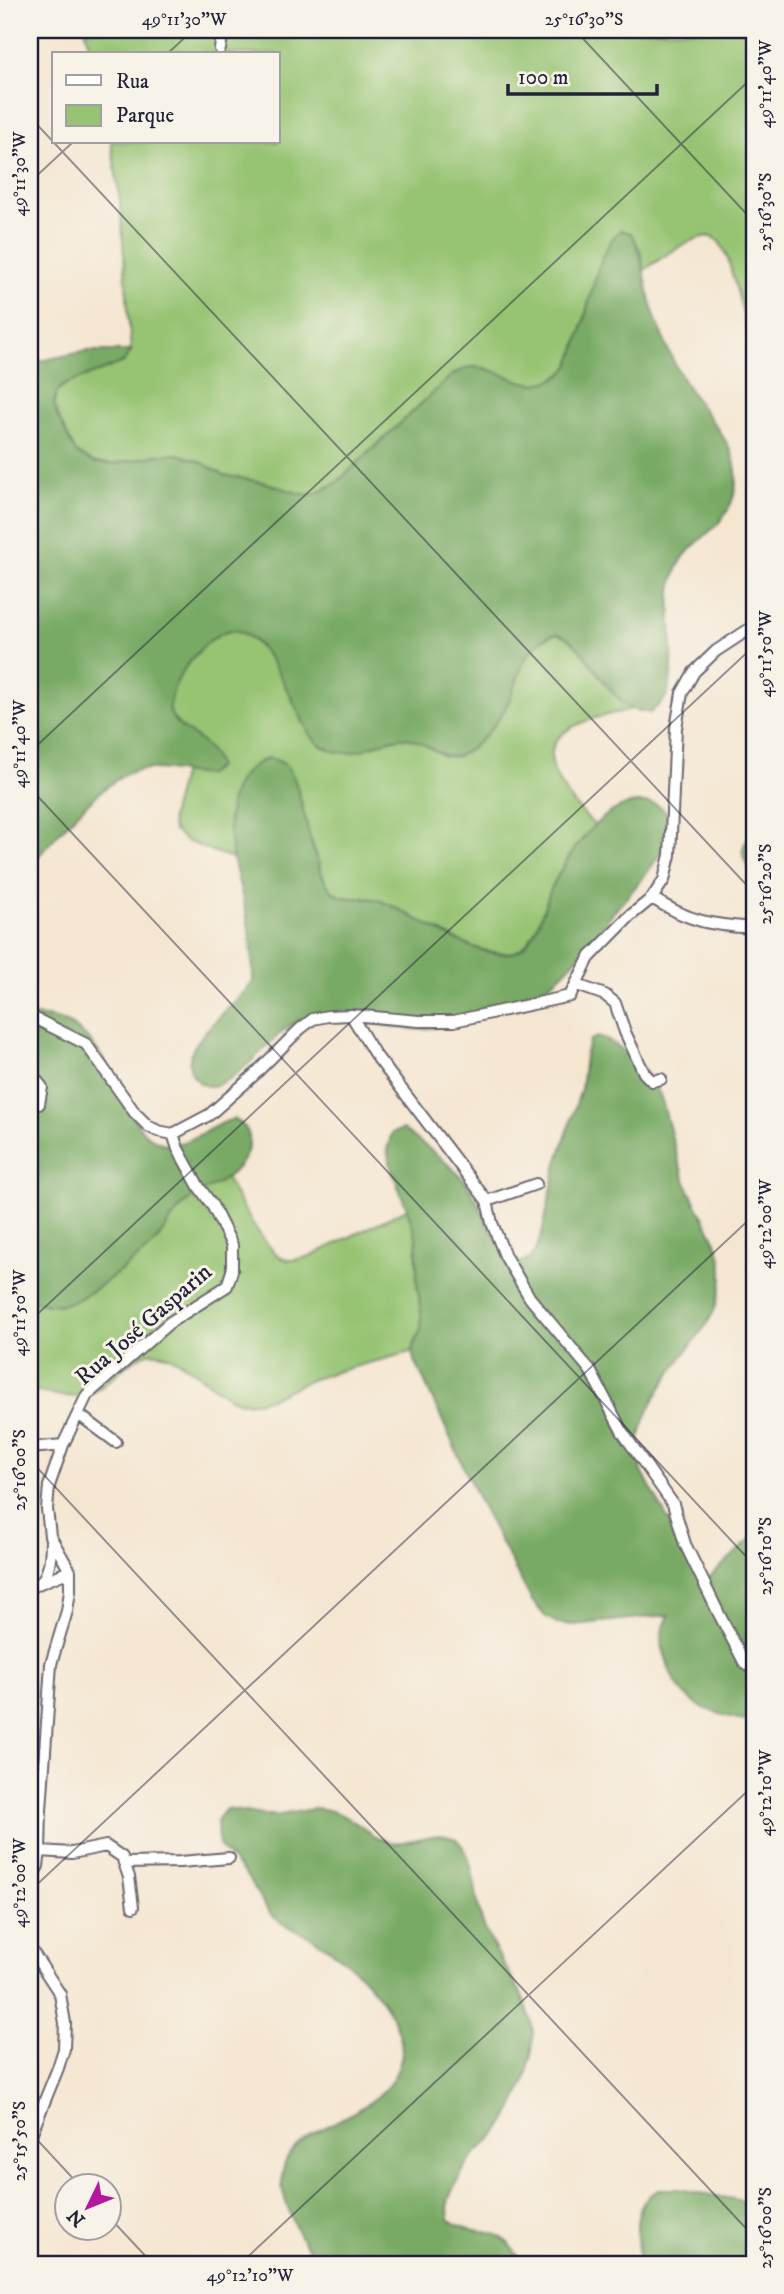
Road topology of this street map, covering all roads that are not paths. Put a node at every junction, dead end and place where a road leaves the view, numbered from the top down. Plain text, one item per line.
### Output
1 (223, 30) edge
2 (220, 49) dead end
3 (754, 626) edge
4 (652, 898) junction
5 (754, 928) edge
6 (577, 985) junction
7 (351, 1015) junction
8 (30, 1016) edge
9 (30, 1072) edge
10 (661, 1079) dead end
11 (39, 1104) dead end
12 (173, 1134) junction
13 (536, 1184) dead end
14 (487, 1201) junction
15 (78, 1414) junction
16 (116, 1442) dead end
17 (63, 1445) junction
18 (30, 1448) edge
19 (50, 1536) junction
20 (71, 1571) junction
21 (35, 1585) edge
22 (754, 1670) edge
23 (40, 1852) junction
24 (229, 1858) dead end
25 (125, 1863) junction
26 (30, 1881) edge
27 (133, 1907) dead end
28 (30, 1948) edge
29 (30, 2137) edge

1 - 2 street
3 - 4 street
4 - 5 street
4 - 6 street
6 - 7 street
6 - 10 street
7 - 12 street
7 - 14 street
8 - 12 street
9 - 11 street
12 - 15 street, Rua José Gasparin
13 - 14 street
14 - 22 street
15 - 16 street
15 - 17 street, Rua José Gasparin
17 - 18 street
17 - 19 street, Rua José Gasparin
19 - 20 street, Rua José Gasparin
19 - 21 street
20 - 21 street
20 - 23 street
23 - 25 street
23 - 26 street
24 - 25 street
25 - 27 street
28 - 29 street

